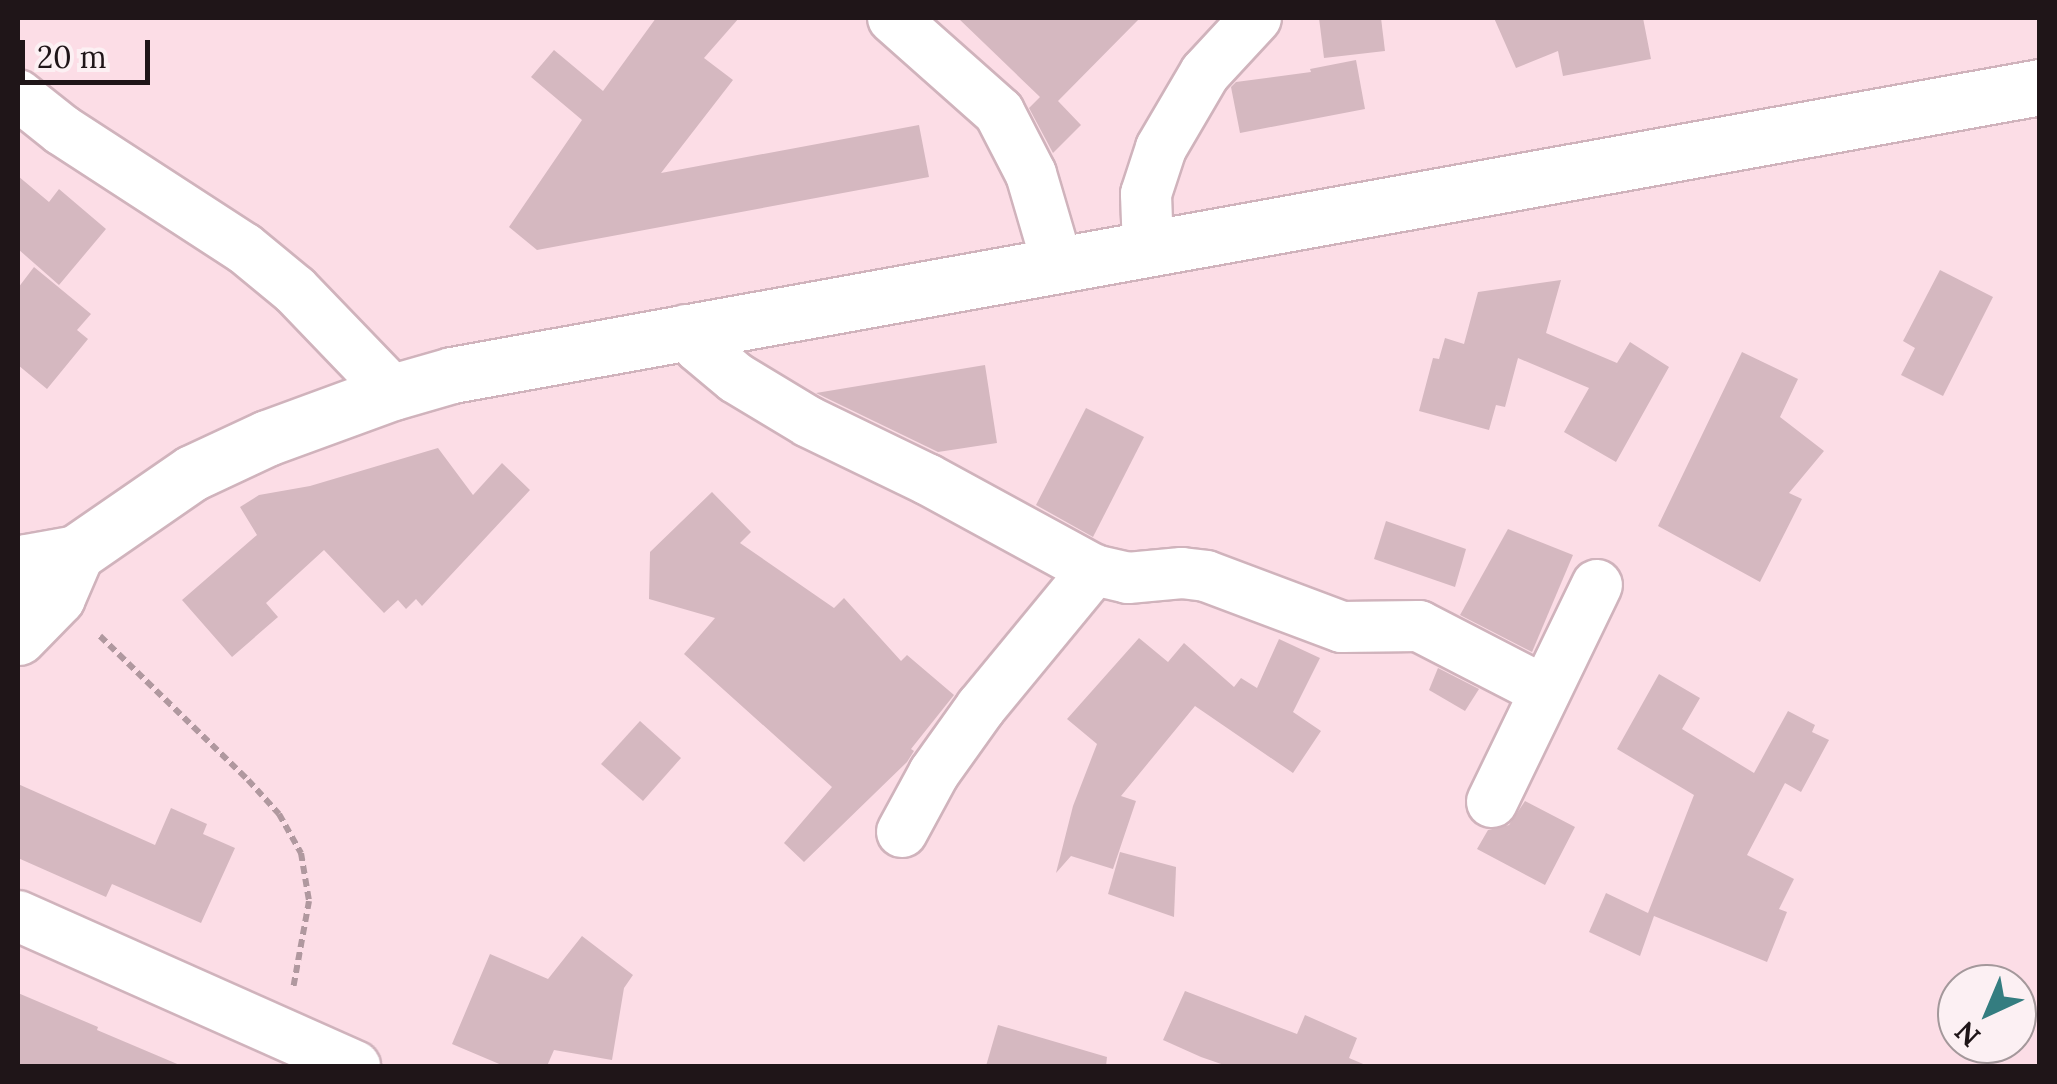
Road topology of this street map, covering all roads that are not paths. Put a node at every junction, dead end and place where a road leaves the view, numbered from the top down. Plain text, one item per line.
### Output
1 (893, 18) edge
2 (1256, 18) edge
3 (2040, 87) edge
4 (18, 95) edge
5 (1148, 250) junction
6 (1058, 266) junction
7 (686, 330) junction
8 (392, 392) junction
9 (76, 553) junction
10 (18, 570) edge
11 (1094, 570) junction
12 (1597, 585) dead end
13 (18, 636) edge
14 (1545, 691) junction
15 (1492, 802) dead end
16 (902, 832) dead end
17 (18, 916) edge
18 (355, 1066) edge

1 - 6 street
2 - 5 street
3 - 5 main road
4 - 8 street
5 - 6 main road
6 - 7 main road
7 - 8 main road
7 - 11 street
8 - 9 main road
9 - 10 main road
9 - 13 main road
11 - 14 street
11 - 16 street
12 - 14 street
14 - 15 street
17 - 18 street

